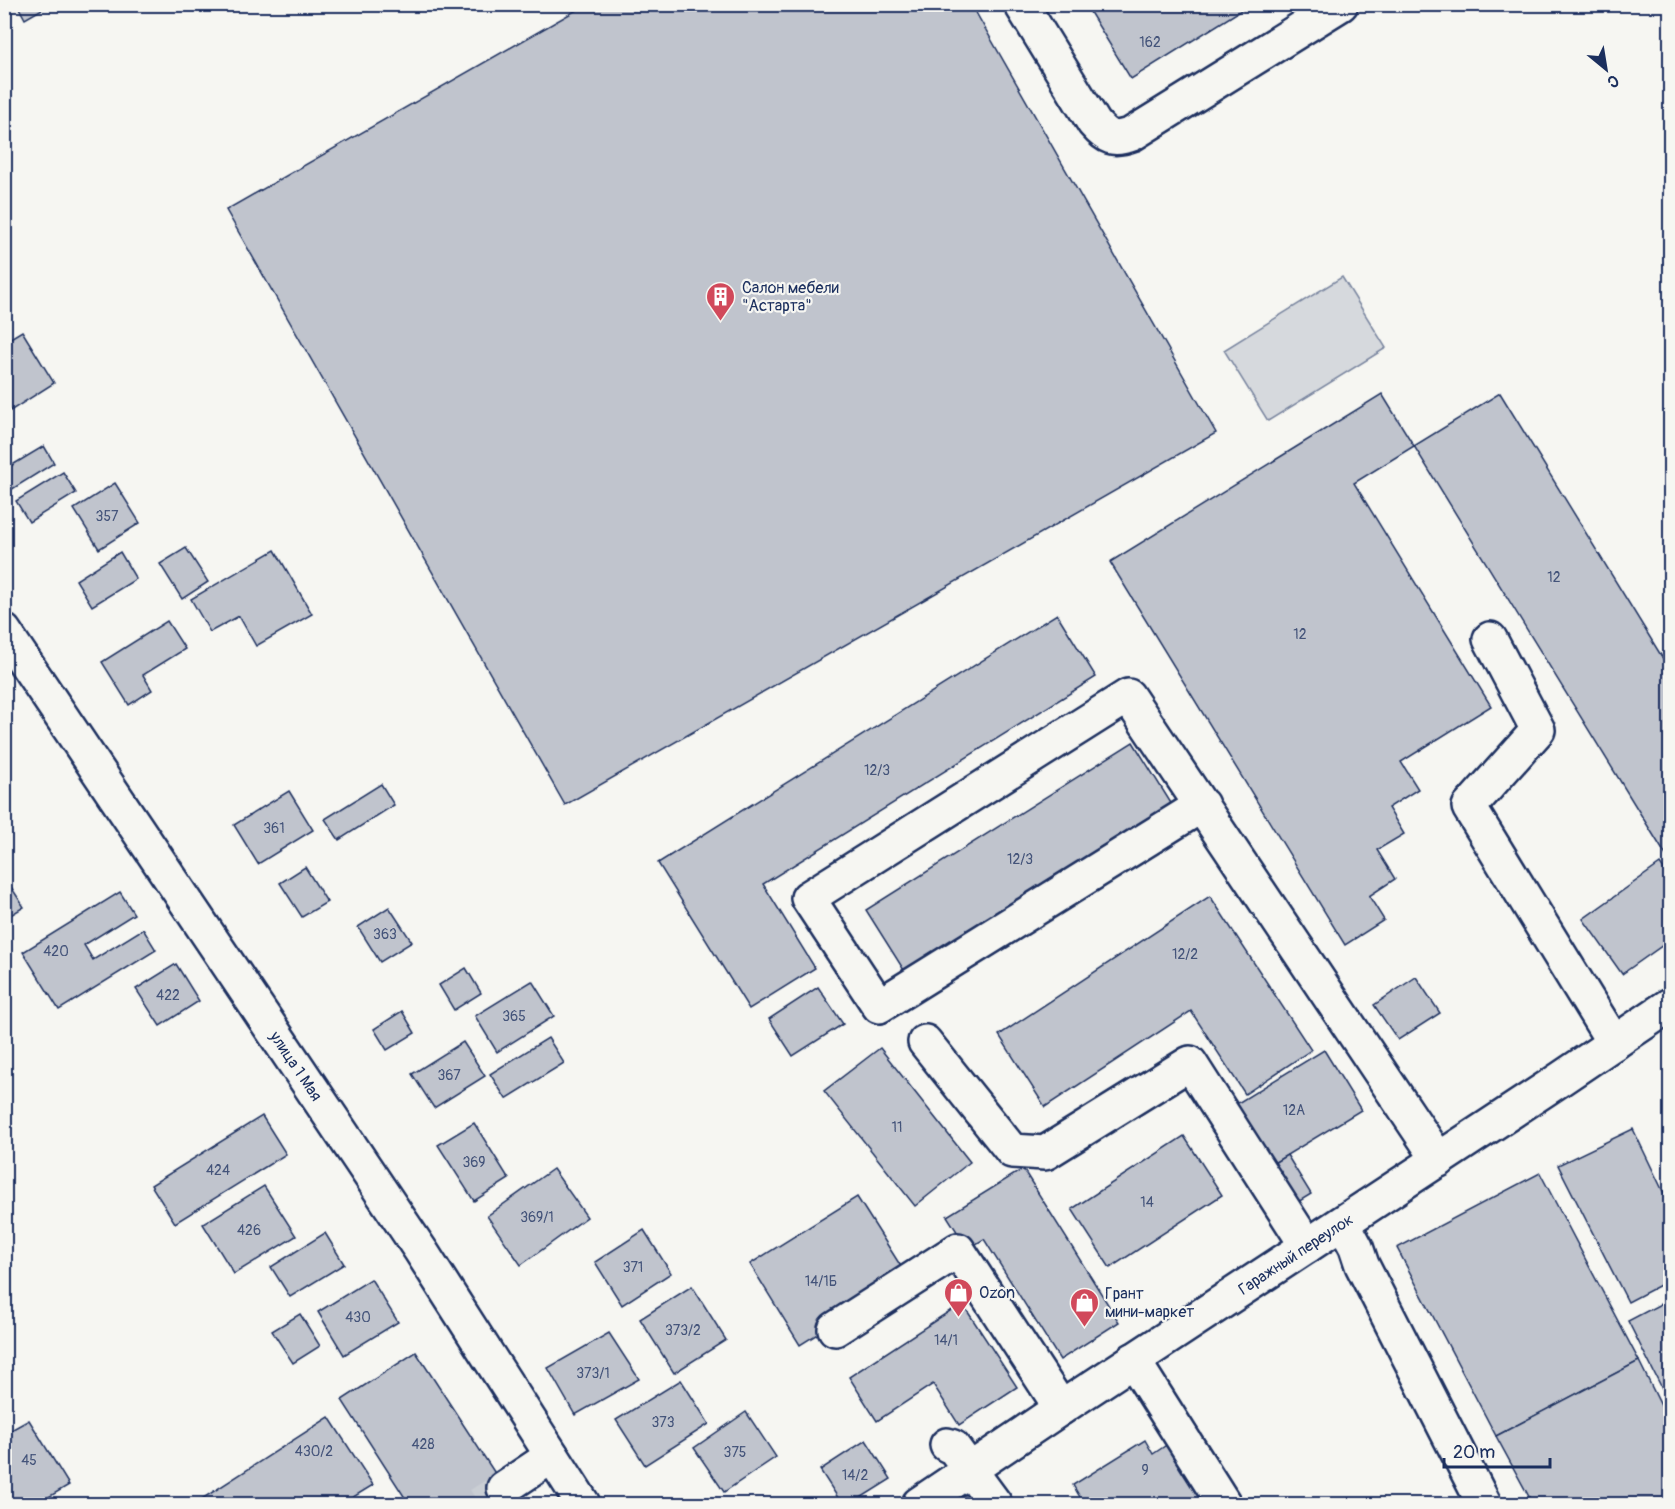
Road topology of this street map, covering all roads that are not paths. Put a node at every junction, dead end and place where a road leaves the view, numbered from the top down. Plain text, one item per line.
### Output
1 (1021, 4) edge
2 (1341, 4) edge
3 (4, 631) edge
4 (1490, 639) dead end
5 (1202, 805) junction
6 (1671, 1005) edge
7 (925, 1042) dead end
8 (1614, 1042) junction
9 (1438, 1160) junction
10 (1343, 1223) junction
11 (1307, 1246) junction
12 (835, 1329) dead end
13 (1133, 1360) junction
14 (1061, 1408) junction
15 (947, 1445) dead end
16 (552, 1456) junction
17 (970, 1469) junction
18 (504, 1488) tunnel mouth
19 (922, 1503) edge
20 (583, 1504) edge
21 (995, 1504) edge
22 (1224, 1504) edge
23 (1484, 1504) edge

1 - 2 street
3 - 16 street, улица 1 Мая
4 - 8 street
5 - 5 street
5 - 9 street
6 - 8 street, Гаражный переулок
7 - 11 street
8 - 9 street, Гаражный переулок
9 - 10 street, Гаражный переулок
10 - 11 street, Гаражный переулок
10 - 23 street
11 - 13 street, Гаражный переулок
12 - 14 street
13 - 14 street, Гаражный переулок
13 - 22 street
14 - 17 street, Гаражный переулок
15 - 17 street
16 - 18 street
16 - 20 street, улица 1 Мая
17 - 19 street, Гаражный переулок
17 - 21 street

